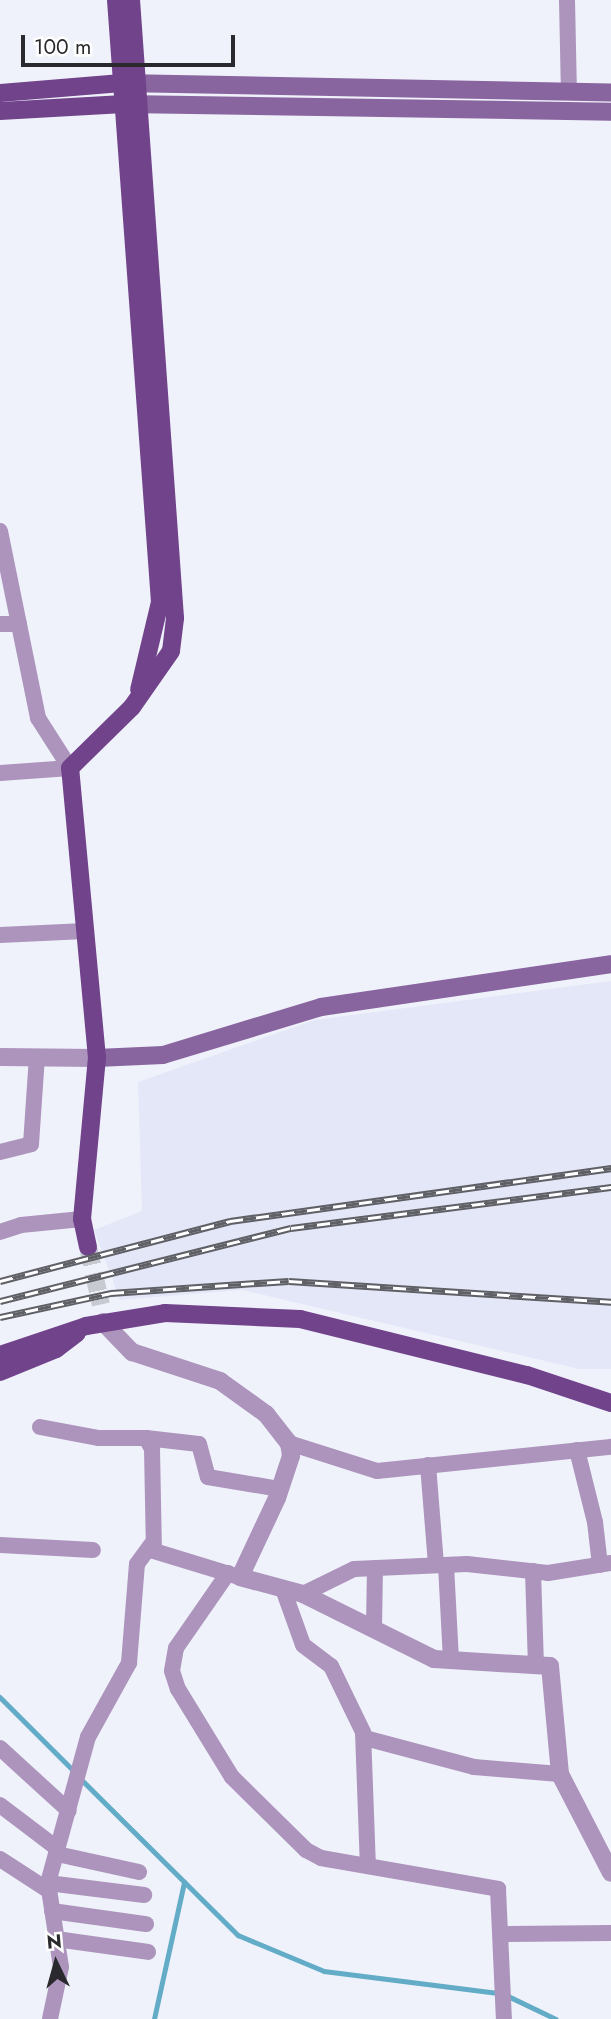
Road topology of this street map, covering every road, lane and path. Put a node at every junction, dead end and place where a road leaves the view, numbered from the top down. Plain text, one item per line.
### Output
1 (116, 0) edge
2 (131, 0) edge
3 (567, 0) edge
4 (129, 83) junction
5 (349, 88) junction
6 (569, 92) junction
7 (611, 92) edge
8 (0, 93) edge
9 (131, 104) junction
10 (351, 109) junction
11 (0, 111) edge
12 (611, 112) edge
13 (0, 531) edge
14 (3, 564) edge
15 (0, 624) edge
16 (19, 624) junction
17 (70, 768) junction
18 (0, 773) edge
19 (85, 931) junction
20 (0, 935) edge
21 (611, 964) edge
22 (0, 1057) edge
23 (37, 1057) junction
24 (97, 1058) junction
25 (0, 1152) edge
26 (82, 1219) junction
27 (0, 1233) edge
28 (88, 1247) tunnel mouth
29 (97, 1318) junction
30 (0, 1355) edge
31 (0, 1372) edge
32 (611, 1403) edge
33 (40, 1427) dead end
34 (146, 1438) junction
35 (289, 1443) junction
36 (611, 1447) edge
37 (577, 1450) junction
38 (428, 1465) junction
39 (280, 1489) junction
40 (0, 1545) edge
41 (151, 1545) junction
42 (93, 1550) dead end
43 (605, 1564) edge
44 (441, 1565) junction
45 (375, 1568) junction
46 (533, 1571) junction
47 (234, 1575) junction
48 (283, 1589) junction
49 (303, 1594) junction
50 (374, 1629) junction
51 (451, 1660) junction
52 (536, 1665) junction
53 (365, 1738) junction
54 (0, 1748) edge
55 (560, 1774) junction
56 (0, 1805) edge
57 (70, 1807) junction
58 (58, 1851) junction
59 (0, 1859) edge
60 (368, 1866) junction
61 (139, 1872) dead end
62 (611, 1873) edge
63 (48, 1886) junction
64 (144, 1895) dead end
65 (52, 1911) junction
66 (146, 1924) dead end
67 (611, 1933) edge
68 (502, 1934) junction
69 (56, 1939) junction
70 (148, 1952) dead end
71 (504, 2017) edge
72 (50, 2019) edge

1 - 4 main road
2 - 4 main road
3 - 6 street
4 - 5 main road
4 - 8 main road
4 - 9 main road
5 - 6 main road
5 - 10 main road
6 - 7 main road
9 - 10 main road
9 - 11 main road
9 - 17 main road
10 - 12 main road
13 - 14 street
14 - 16 street
15 - 16 street
16 - 17 street
17 - 18 street
17 - 19 main road
19 - 20 street
19 - 24 main road
21 - 24 main road
22 - 23 street
23 - 24 street
23 - 25 street
24 - 26 main road
26 - 27 street
26 - 28 main road
29 - 30 main road
29 - 31 main road
29 - 32 main road
29 - 35 street
33 - 34 street
34 - 39 street
34 - 41 street
35 - 38 street
35 - 39 street
36 - 37 street
37 - 38 street
37 - 43 street
38 - 44 street
39 - 47 street
40 - 42 street
41 - 47 street
41 - 57 street
43 - 46 street
44 - 45 street
44 - 46 street
44 - 51 street
45 - 49 street
45 - 50 street
46 - 52 street
47 - 48 street
47 - 60 street
48 - 49 street
48 - 53 street
49 - 50 street
50 - 51 street
51 - 52 street
52 - 55 street
53 - 55 street
53 - 60 street
54 - 57 street
55 - 62 street
56 - 58 street
57 - 58 street
58 - 61 street
58 - 63 street
59 - 63 street
60 - 68 street
63 - 64 street
63 - 65 street
65 - 66 street
65 - 69 street
67 - 68 street
68 - 71 street
69 - 70 street
69 - 72 street

